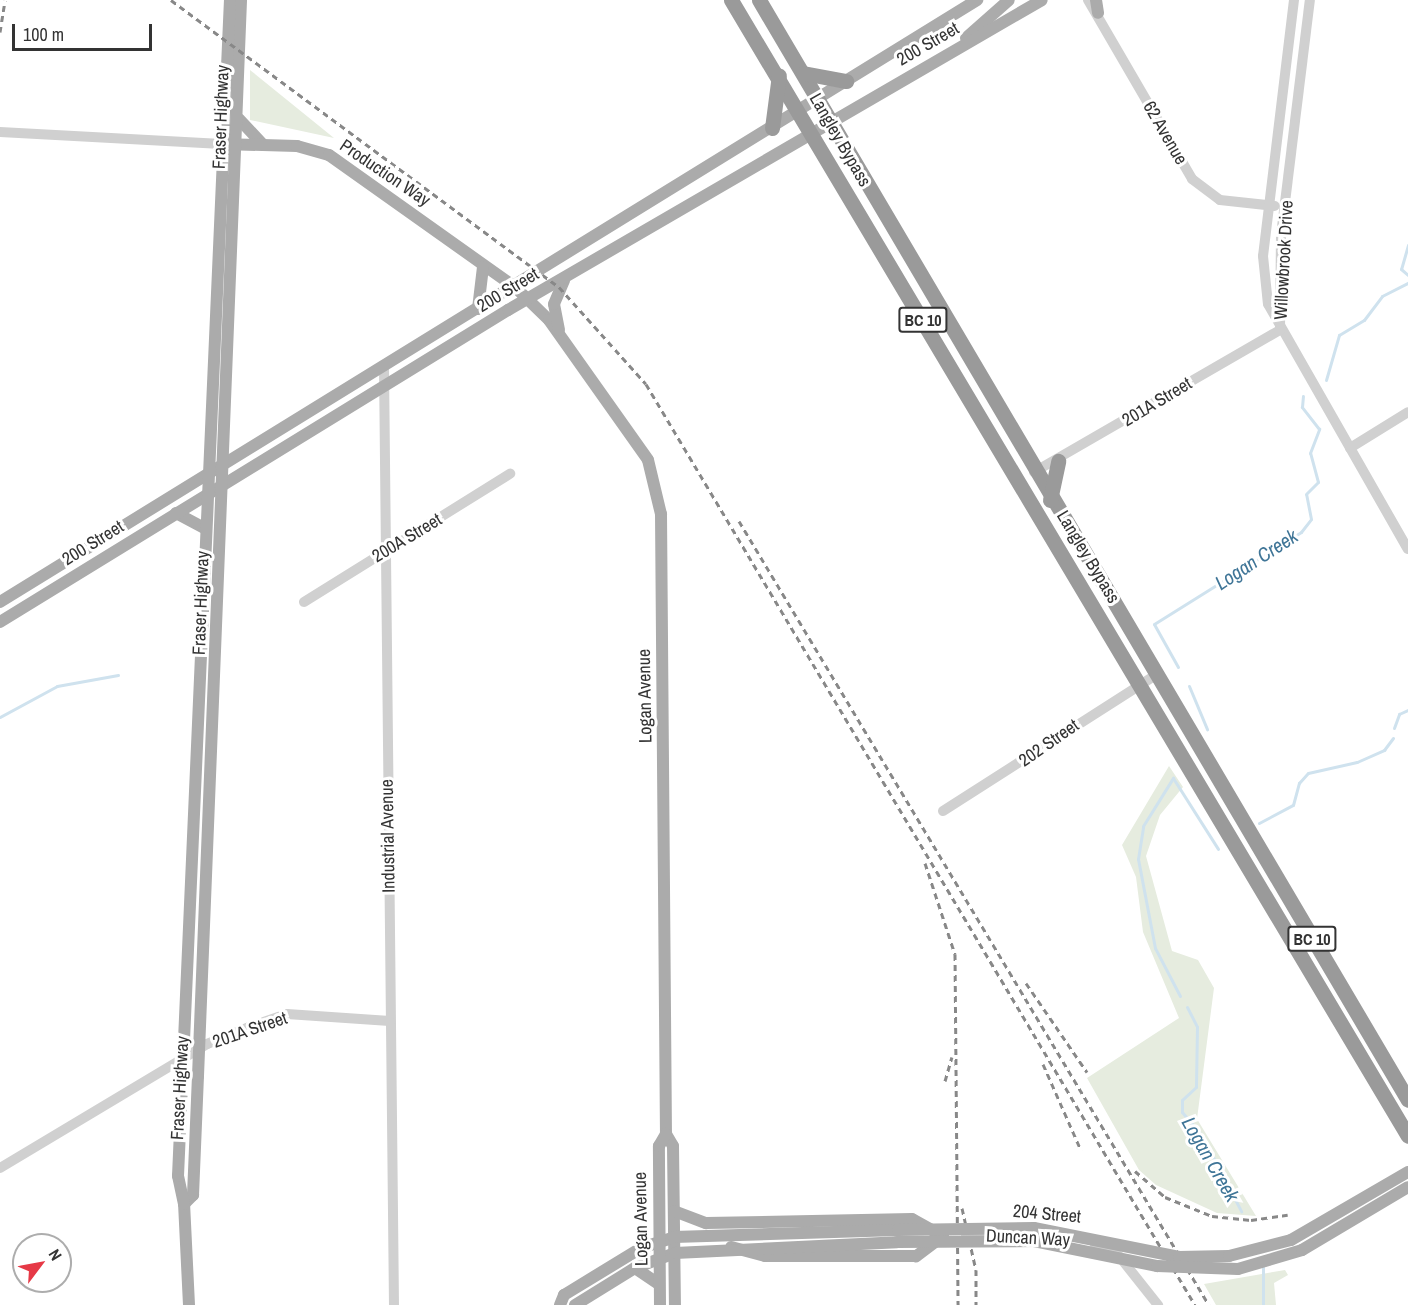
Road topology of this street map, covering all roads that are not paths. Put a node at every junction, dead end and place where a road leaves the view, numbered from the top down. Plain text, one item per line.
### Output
1 (230, 0) edge
2 (241, 0) edge
3 (731, 0) edge
4 (759, 0) edge
5 (977, 0) edge
6 (1009, 0) edge
7 (1042, 0) edge
8 (1088, 0) edge
9 (1294, 0) edge
10 (1310, 0) edge
11 (1097, 6) edge
12 (957, 48) junction
13 (803, 73) junction
14 (779, 75) junction
15 (846, 81) junction
16 (819, 99) junction
17 (800, 111) junction
18 (239, 118) junction
19 (831, 120) junction
20 (772, 128) junction
21 (812, 131) junction
22 (0, 132) edge
23 (222, 144) junction
24 (238, 145) junction
25 (263, 145) junction
26 (1269, 206) junction
27 (1284, 208) junction
28 (483, 267) junction
29 (564, 280) junction
30 (515, 287) junction
31 (529, 298) junction
32 (478, 309) junction
33 (1280, 330) junction
34 (561, 337) junction
35 (384, 367) junction
36 (385, 385) junction
37 (1408, 412) edge
38 (1350, 448) junction
39 (1058, 461) junction
40 (225, 464) junction
41 (1012, 469) junction
42 (1034, 472) junction
43 (208, 474) junction
44 (510, 474) dead end
45 (224, 484) junction
46 (208, 493) junction
47 (1050, 500) junction
48 (176, 513) junction
49 (206, 529) junction
50 (1408, 549) edge
51 (386, 551) junction
52 (0, 602) edge
53 (304, 602) dead end
54 (0, 622) edge
55 (1156, 675) junction
56 (1141, 684) junction
57 (943, 811) dead end
58 (390, 1021) junction
59 (200, 1049) junction
60 (183, 1059) junction
61 (1408, 1100) edge
62 (666, 1134) junction
63 (1408, 1137) edge
64 (0, 1168) edge
65 (1408, 1172) edge
66 (1408, 1187) edge
67 (184, 1204) junction
68 (674, 1211) junction
69 (897, 1236) junction
70 (943, 1236) junction
71 (674, 1237) junction
72 (660, 1240) junction
73 (731, 1247) junction
74 (675, 1253) junction
75 (660, 1257) junction
76 (635, 1268) junction
77 (659, 1284) junction
78 (189, 1305) edge
79 (394, 1305) edge
80 (560, 1305) edge
81 (575, 1305) edge
82 (660, 1305) edge
83 (675, 1305) edge
84 (1158, 1305) edge

1 - 23 main road, Fraser Highway
2 - 18 main road, Fraser Highway
3 - 14 highway, Langley Bypass / BC 10
4 - 13 highway, Langley Bypass / BC 10
5 - 15 main road, 200 Street
6 - 12 main road
7 - 12 main road, 200 Street
8 - 11 street, 62 Avenue
9 - 26 street, Willowbrook Drive
10 - 27 street, Willowbrook Drive
11 - 26 street, 62 Avenue
12 - 19 main road, 200 Street
13 - 15 highway
13 - 16 highway, Langley Bypass / BC 10
14 - 17 highway, Langley Bypass / BC 10
14 - 20 highway
15 - 16 main road, 200 Street
16 - 17 main road, 200 Street
16 - 19 highway, Langley Bypass / BC 10
17 - 20 main road, 200 Street
17 - 21 highway, Langley Bypass / BC 10
18 - 24 main road, Fraser Highway
18 - 25 main road
19 - 21 main road, 200 Street
19 - 42 highway, Langley Bypass / BC 10
20 - 30 main road, 200 Street
21 - 29 main road, 200 Street
21 - 41 highway, Langley Bypass / BC 10
22 - 23 street, Production Way
23 - 24 main road, Production Way
23 - 43 main road, Fraser Highway
24 - 25 main road, Production Way
24 - 40 main road, Fraser Highway
25 - 28 main road, Production Way
26 - 27 street, 62 Avenue
26 - 33 street, Willowbrook Drive
27 - 33 street, Willowbrook Drive
28 - 30 main road, Production Way
28 - 32 main road
29 - 31 main road, 200 Street
29 - 34 main road
30 - 31 main road, Production Way
30 - 32 main road, 200 Street
31 - 34 main road, Logan Avenue
31 - 36 main road, 200 Street
32 - 35 main road, 200 Street
33 - 38 street
33 - 39 street, 201A Street
34 - 62 main road, Logan Avenue
35 - 36 street, Industrial Avenue
35 - 40 main road, 200 Street
36 - 45 main road, 200 Street
36 - 51 street, Industrial Avenue
37 - 38 street
38 - 50 street
39 - 42 street, 201A Street
39 - 47 highway
40 - 43 main road, 200 Street
40 - 45 main road, Fraser Highway
41 - 42 highway
41 - 56 highway, Langley Bypass / BC 10
42 - 47 highway, Langley Bypass / BC 10
43 - 46 main road, Fraser Highway
43 - 52 main road, 200 Street
44 - 51 street, 200A Street
45 - 46 main road, 200 Street
45 - 59 main road, Fraser Highway
46 - 48 main road, 200 Street
46 - 49 main road, Fraser Highway
47 - 55 highway, Langley Bypass / BC 10
48 - 49 main road
48 - 54 main road, 200 Street
49 - 60 main road, Fraser Highway
51 - 53 street, 200A Street
51 - 58 street, Industrial Avenue
55 - 56 street, 202 Street
55 - 61 highway, Langley Bypass / BC 10
56 - 57 street, 202 Street
56 - 63 highway, Langley Bypass / BC 10
58 - 59 street, 201A Street
58 - 79 street, Industrial Avenue
59 - 60 street, 201A Street
59 - 67 main road, Fraser Highway
60 - 64 street, 201A Street
60 - 67 main road, Fraser Highway
62 - 68 main road, Logan Avenue
62 - 72 main road, Logan Avenue
65 - 69 main road, 204 Street, bridge
66 - 69 main road, 204 Street, bridge
67 - 78 main road, Fraser Highway
68 - 70 main road
68 - 71 main road, Logan Avenue
69 - 71 main road, 204 Street
69 - 73 main road, 204 Street
70 - 73 main road
70 - 84 street, Duncan Way
71 - 72 main road, 204 Street
71 - 74 main road, Logan Avenue
72 - 75 main road, Logan Avenue
72 - 80 main road, 204 Street
73 - 74 main road, 204 Street
74 - 75 main road, 204 Street
74 - 83 main road, Logan Avenue
75 - 76 main road, 204 Street
75 - 77 main road, Logan Avenue
76 - 77 main road
76 - 81 main road, 204 Street
77 - 82 main road, Logan Avenue

